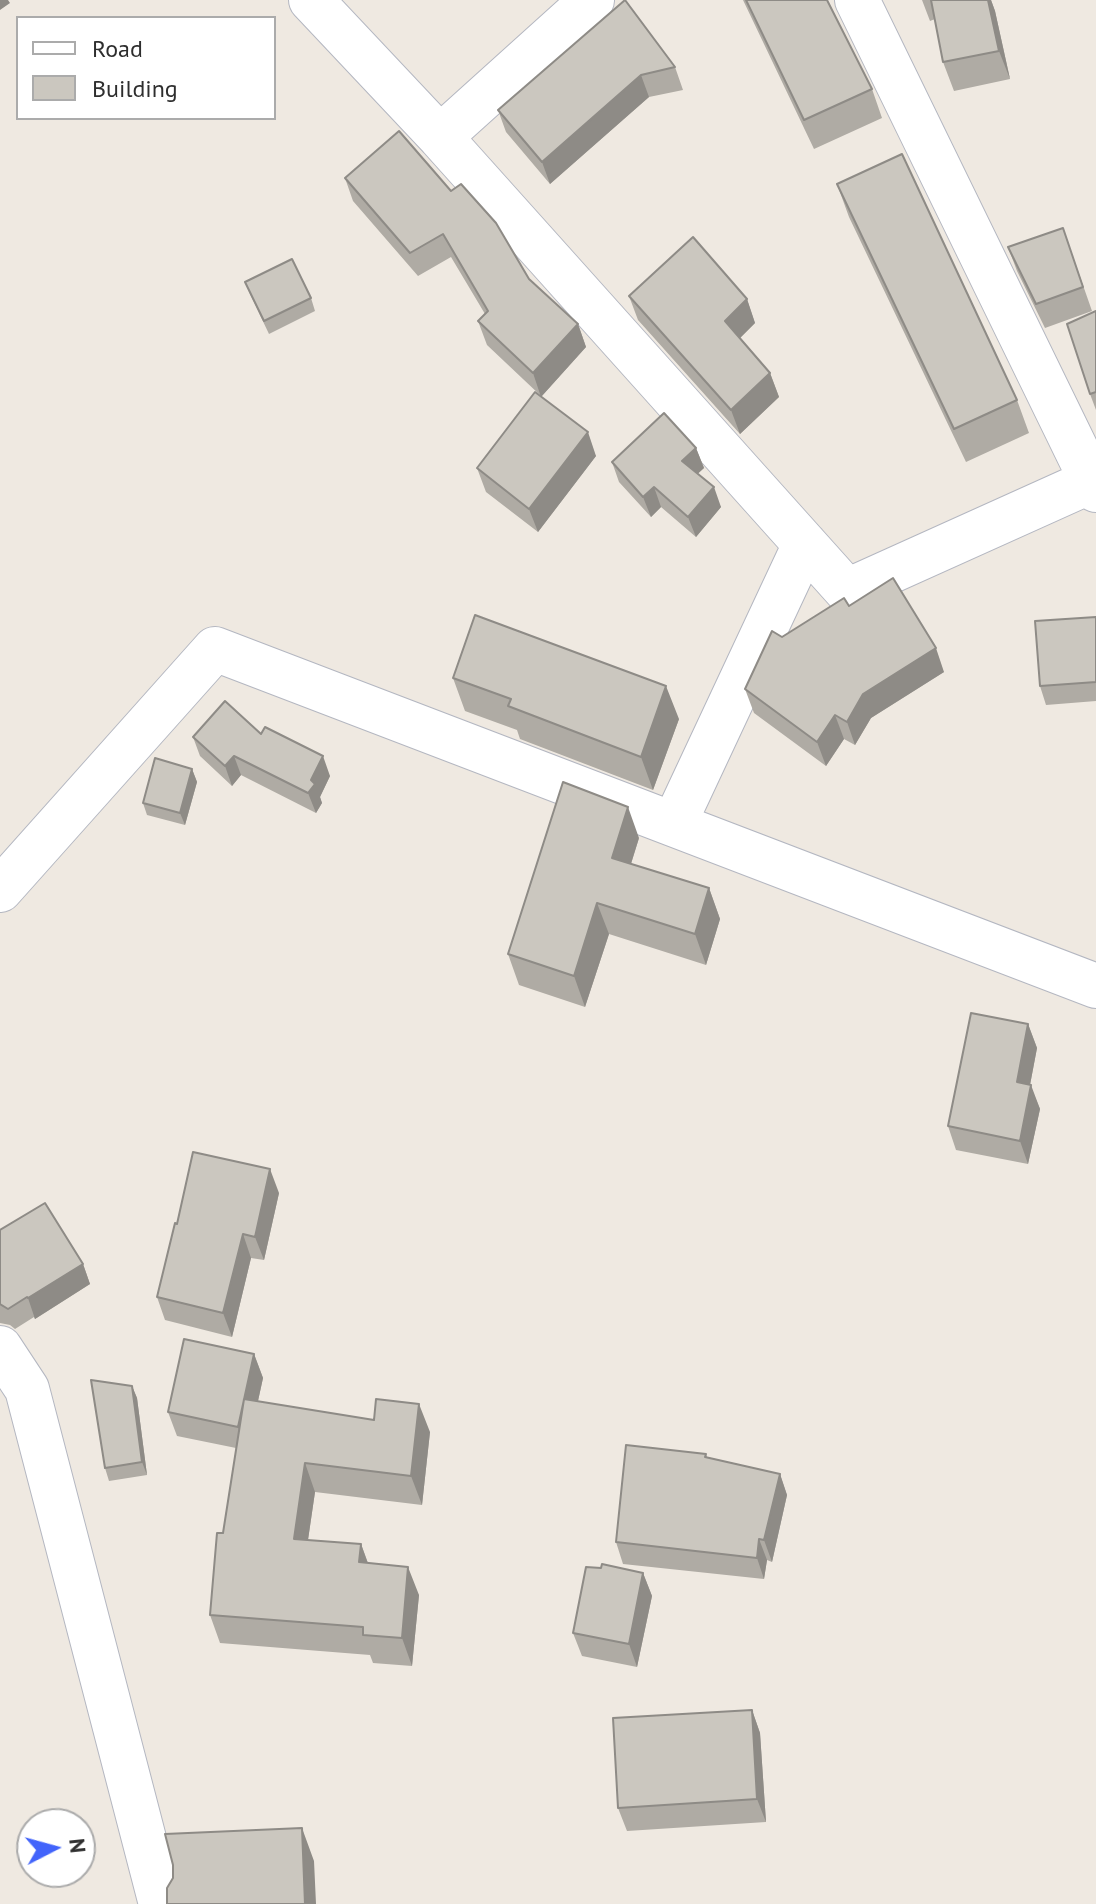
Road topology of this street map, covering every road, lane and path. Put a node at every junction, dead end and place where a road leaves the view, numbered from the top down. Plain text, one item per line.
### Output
1 (311, 0) edge
2 (592, 0) edge
3 (857, 0) edge
4 (440, 137) junction
5 (1094, 485) edge
6 (805, 544) junction
7 (674, 824) junction
8 (0, 890) edge
9 (1096, 986) edge
10 (0, 1348) edge
11 (161, 1904) edge

1 - 4 street
2 - 4 street
3 - 5 street
4 - 6 street
5 - 6 street
6 - 7 street
7 - 8 street
7 - 9 street
10 - 11 street

